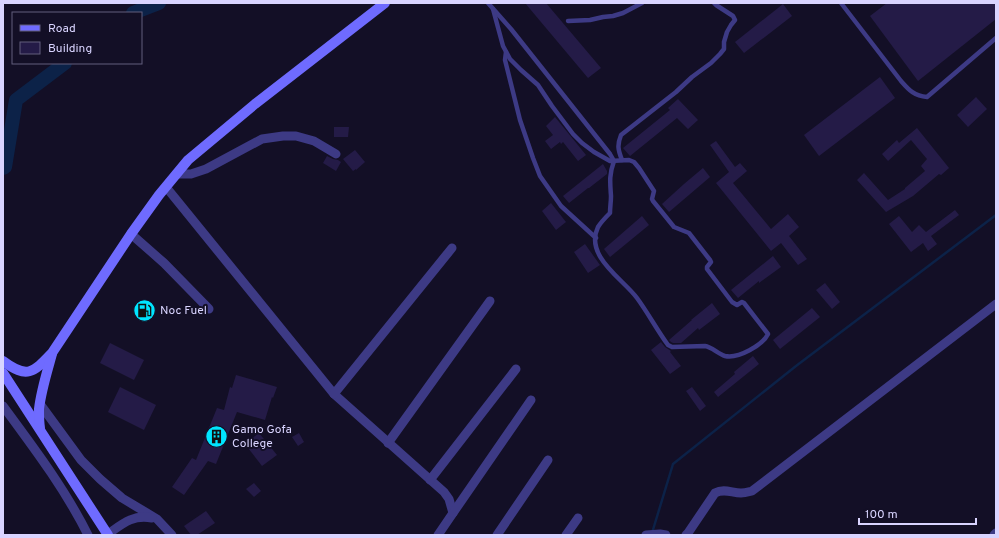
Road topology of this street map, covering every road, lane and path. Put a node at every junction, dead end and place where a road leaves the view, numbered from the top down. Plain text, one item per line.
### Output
1 (385, 3) edge
2 (488, 3) edge
3 (642, 3) edge
4 (714, 3) edge
5 (841, 3) edge
6 (493, 9) junction
7 (568, 21) dead end
8 (996, 38) edge
9 (506, 52) junction
10 (336, 154) dead end
11 (622, 160) junction
12 (614, 161) junction
13 (176, 174) junction
14 (166, 186) junction
15 (131, 234) junction
16 (596, 238) junction
17 (452, 248) dead end
18 (490, 301) dead end
19 (996, 304) edge
20 (209, 309) dead end
21 (52, 353) junction
22 (3, 360) edge
23 (516, 369) dead end
24 (3, 373) edge
25 (334, 394) junction
26 (531, 400) dead end
27 (40, 404) junction
28 (3, 406) edge
29 (40, 430) junction
30 (388, 443) junction
31 (548, 460) dead end
32 (430, 480) junction
33 (453, 513) junction
34 (578, 518) dead end
35 (158, 519) junction
36 (88, 535) edge
37 (108, 535) edge
38 (172, 535) edge
39 (438, 535) edge
40 (497, 535) edge
41 (566, 535) edge
42 (646, 535) edge
43 (663, 535) edge
44 (686, 535) edge

1 - 13 street
2 - 6 lane
3 - 7 lane
4 - 11 lane
5 - 8 lane
6 - 9 lane
6 - 12 lane
9 - 12 lane
9 - 16 lane
10 - 13 street
11 - 12 lane
11 - 16 lane
12 - 16 lane
13 - 14 street
14 - 15 street
14 - 25 street
15 - 20 street
15 - 21 street
17 - 25 street
18 - 30 street
19 - 44 street
21 - 22 street
21 - 27 street
23 - 32 street
24 - 29 street
25 - 30 street
26 - 33 street
27 - 29 street
27 - 35 street
28 - 36 street
29 - 37 street
30 - 32 street
31 - 40 street
32 - 33 street
33 - 39 street
34 - 41 street
35 - 37 street
35 - 38 street
42 - 43 street

